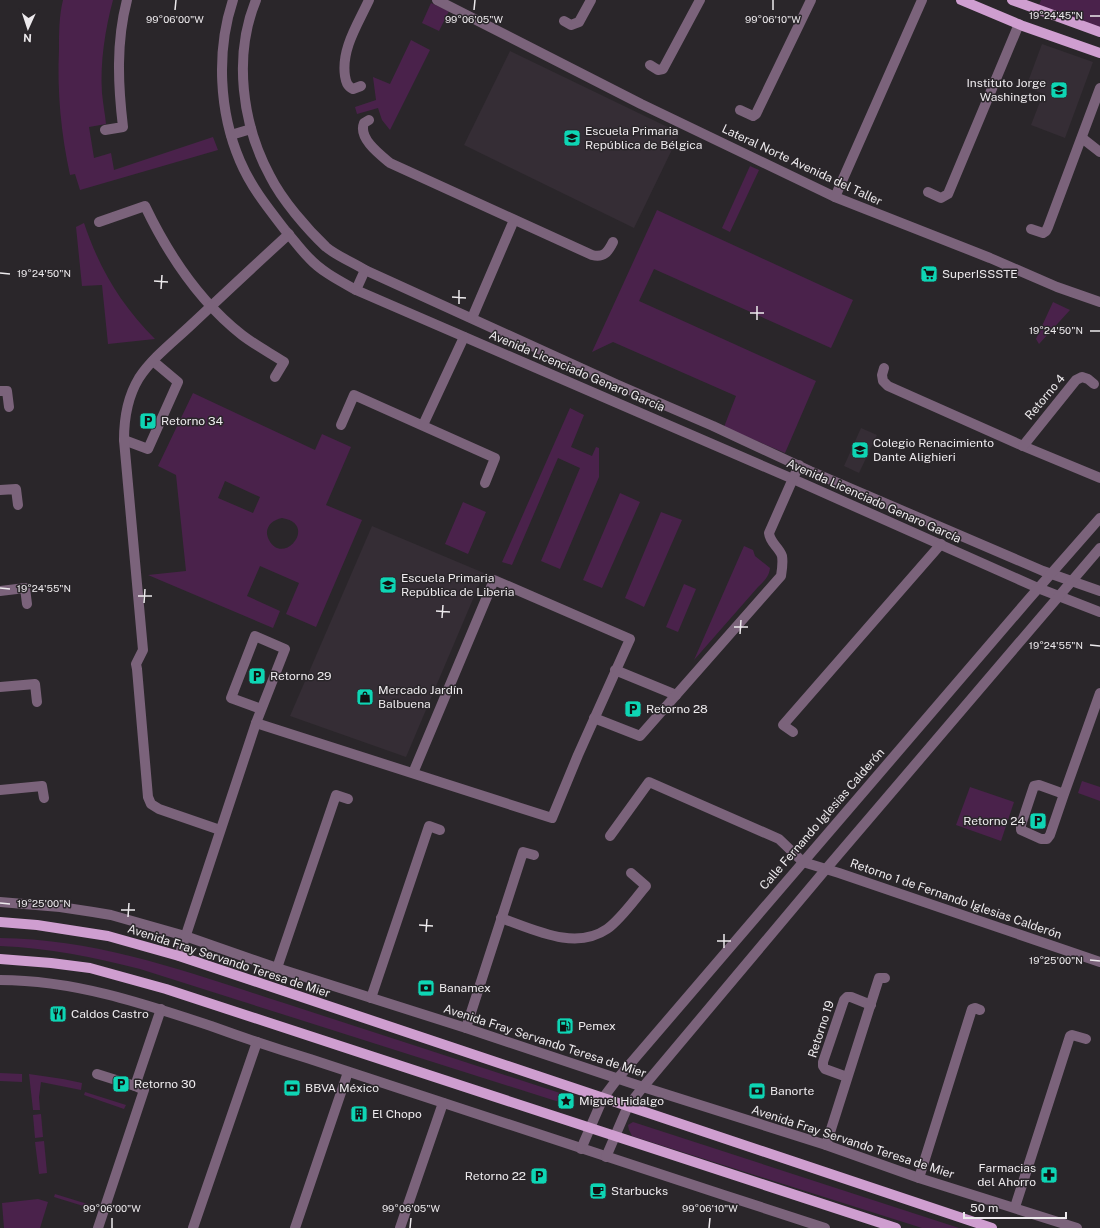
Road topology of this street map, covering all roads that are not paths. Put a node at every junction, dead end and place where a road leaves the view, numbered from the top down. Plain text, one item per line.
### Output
1 (127, 0) edge
2 (256, 0) edge
3 (369, 0) edge
4 (437, 0) edge
5 (591, 0) edge
6 (700, 0) edge
7 (811, 0) edge
8 (922, 0) edge
9 (961, 0) edge
10 (1012, 0) edge
11 (230, 1) edge
12 (1025, 3) edge
13 (564, 21) dead end
14 (1019, 24) junction
15 (1100, 32) edge
16 (1100, 53) edge
17 (650, 65) dead end
18 (361, 86) dead end
19 (1100, 88) edge
20 (740, 110) dead end
21 (369, 120) dead end
22 (105, 130) dead end
23 (251, 130) junction
24 (231, 134) junction
25 (1082, 138) junction
26 (1100, 152) edge
27 (928, 192) dead end
28 (835, 197) junction
29 (514, 220) junction
30 (99, 222) dead end
31 (1031, 229) dead end
32 (289, 234) junction
33 (613, 242) dead end
34 (366, 270) junction
35 (356, 290) junction
36 (1100, 302) edge
37 (211, 306) junction
38 (472, 318) junction
39 (464, 336) junction
40 (542, 350) junction
41 (153, 362) junction
42 (534, 366) junction
43 (884, 368) dead end
44 (275, 377) dead end
45 (1094, 384) dead end
46 (0, 391) edge
47 (9, 407) dead end
48 (341, 425) dead end
49 (423, 425) junction
50 (124, 440) junction
51 (1023, 446) junction
52 (799, 465) junction
53 (1100, 478) edge
54 (793, 479) junction
55 (485, 483) dead end
56 (0, 490) edge
57 (867, 495) junction
58 (18, 505) dead end
59 (861, 509) junction
60 (1100, 518) edge
61 (941, 544) junction
62 (1100, 548) edge
63 (1051, 574) junction
64 (1072, 581) junction
65 (1038, 588) junction
66 (0, 591) edge
67 (1100, 592) edge
68 (1058, 597) junction
69 (27, 604) dead end
70 (1100, 612) edge
71 (615, 670) junction
72 (0, 687) edge
73 (1100, 693) edge
74 (676, 695) junction
75 (37, 702) dead end
76 (261, 710) junction
77 (594, 718) junction
78 (256, 723) junction
79 (793, 732) dead end
80 (413, 773) junction
81 (0, 790) edge
82 (1064, 794) junction
83 (44, 798) dead end
84 (348, 799) dead end
85 (220, 830) junction
86 (440, 830) dead end
87 (610, 836) dead end
88 (534, 856) dead end
89 (803, 862) junction
90 (826, 869) junction
91 (631, 873) dead end
92 (0, 902) edge
93 (501, 918) junction
94 (0, 922) edge
95 (185, 936) junction
96 (178, 956) junction
97 (0, 959) edge
98 (1100, 962) edge
99 (278, 968) junction
100 (885, 978) dead end
101 (0, 980) edge
102 (370, 998) junction
103 (870, 1005) junction
104 (161, 1009) junction
105 (980, 1010) dead end
106 (466, 1028) junction
107 (1086, 1039) dead end
108 (257, 1042) junction
109 (348, 1072) junction
110 (97, 1074) dead end
111 (847, 1077) junction
112 (618, 1078) junction
113 (135, 1086) junction
114 (643, 1087) junction
115 (603, 1098) junction
116 (443, 1103) junction
117 (628, 1106) junction
118 (590, 1128) junction
119 (614, 1136) junction
120 (826, 1145) junction
121 (581, 1149) junction
122 (606, 1157) junction
123 (919, 1178) junction
124 (1015, 1207) junction
125 (798, 1224) edge
126 (98, 1228) edge
127 (193, 1228) edge
128 (295, 1228) edge
129 (400, 1228) edge
130 (825, 1228) edge
131 (896, 1228) edge
132 (992, 1228) edge
133 (1077, 1228) edge

1 - 22 street
2 - 23 street, Avenida Licenciado Genaro García
3 - 18 street
4 - 28 street, Lateral Norte Avenida del Taller
5 - 13 street
6 - 17 street
7 - 20 street
8 - 28 street
9 - 14 main road
10 - 12 main road
11 - 24 street, Avenida Licenciado Genaro García
12 - 15 main road
14 - 16 main road
14 - 27 street
19 - 25 street
21 - 29 street
23 - 24 street
23 - 34 street, Avenida Licenciado Genaro García
24 - 32 street, Avenida Licenciado Genaro García
25 - 26 street
25 - 31 street
28 - 36 street, Lateral Norte Avenida del Taller
29 - 33 street
29 - 38 street
30 - 37 street
32 - 35 street, Avenida Licenciado Genaro García
32 - 37 street
34 - 35 street
34 - 38 street, Avenida Licenciado Genaro García
35 - 39 street, Avenida Licenciado Genaro García
37 - 41 street
37 - 44 street
38 - 40 street, Avenida Licenciado Genaro García
39 - 42 street, Avenida Licenciado Genaro García
39 - 49 street
40 - 42 street
40 - 52 street, Avenida Licenciado Genaro García
41 - 50 street
41 - 50 street
42 - 54 street, Avenida Licenciado Genaro García
43 - 51 street
45 - 51 street, Retorno 4
46 - 47 street
48 - 49 street
49 - 55 street
50 - 85 street
51 - 53 street
52 - 54 street
52 - 57 street, Avenida Licenciado Genaro García
54 - 59 street, Avenida Licenciado Genaro García
54 - 74 street
56 - 58 street
57 - 59 street
57 - 63 street, Avenida Licenciado Genaro García
59 - 61 street, Avenida Licenciado Genaro García
60 - 63 street, Calle Fernando Iglesias Calderón
61 - 65 street, Avenida Licenciado Genaro García
61 - 79 street
62 - 64 street
63 - 64 street, Avenida Licenciado Genaro García
63 - 65 street, Calle Fernando Iglesias Calderón
64 - 67 street, Avenida Licenciado Genaro García
64 - 68 street
65 - 68 street, Avenida Licenciado Genaro García
65 - 89 street, Calle Fernando Iglesias Calderón
66 - 69 street
68 - 70 street, Avenida Licenciado Genaro García
68 - 90 street
71 - 74 street
71 - 77 street
71 - 80 street
72 - 75 street
73 - 82 street
74 - 77 street
76 - 76 street
76 - 78 street
77 - 80 street
78 - 80 street
78 - 85 street
81 - 83 street
82 - 82 street
84 - 99 street
85 - 95 street
86 - 102 street
87 - 89 street
88 - 93 street
89 - 90 street, Retorno 1 de Fernando Iglesias Calderón
89 - 112 street, Calle Fernando Iglesias Calderón
90 - 98 street, Retorno 1 de Fernando Iglesias Calderón
90 - 114 street
91 - 93 street
92 - 95 street, Avenida Fray Servando Teresa de Mier
93 - 106 street
94 - 96 main road, Avenida Fray Servando Teresa de Mier
95 - 96 street
95 - 99 street, Avenida Fray Servando Teresa de Mier
96 - 115 main road, Avenida Fray Servando Teresa de Mier
97 - 118 main road
99 - 102 street, Avenida Fray Servando Teresa de Mier
100 - 103 street
101 - 104 street
102 - 106 street, Avenida Fray Servando Teresa de Mier
103 - 111 street
103 - 111 street, Retorno 19
104 - 108 street
104 - 113 street
105 - 123 street
106 - 112 street, Avenida Fray Servando Teresa de Mier
107 - 124 street
108 - 109 street
108 - 127 street
109 - 116 street
109 - 128 street
110 - 113 street
111 - 120 street
112 - 114 street, Avenida Fray Servando Teresa de Mier
112 - 115 street, Calle Fernando Iglesias Calderón
113 - 126 street
114 - 117 street
114 - 120 street, Avenida Fray Servando Teresa de Mier
115 - 117 main road, Avenida Fray Servando Teresa de Mier
115 - 118 street, Calle Fernando Iglesias Calderón
116 - 121 street
116 - 129 street
117 - 119 street
117 - 132 main road, Avenida Fray Servando Teresa de Mier
118 - 119 main road
118 - 121 street, Calle Fernando Iglesias Calderón
119 - 122 street
119 - 131 main road
120 - 123 street, Avenida Fray Servando Teresa de Mier
121 - 122 street
122 - 125 street
123 - 124 street, Avenida Fray Servando Teresa de Mier
124 - 133 street, Avenida Fray Servando Teresa de Mier
125 - 130 street

